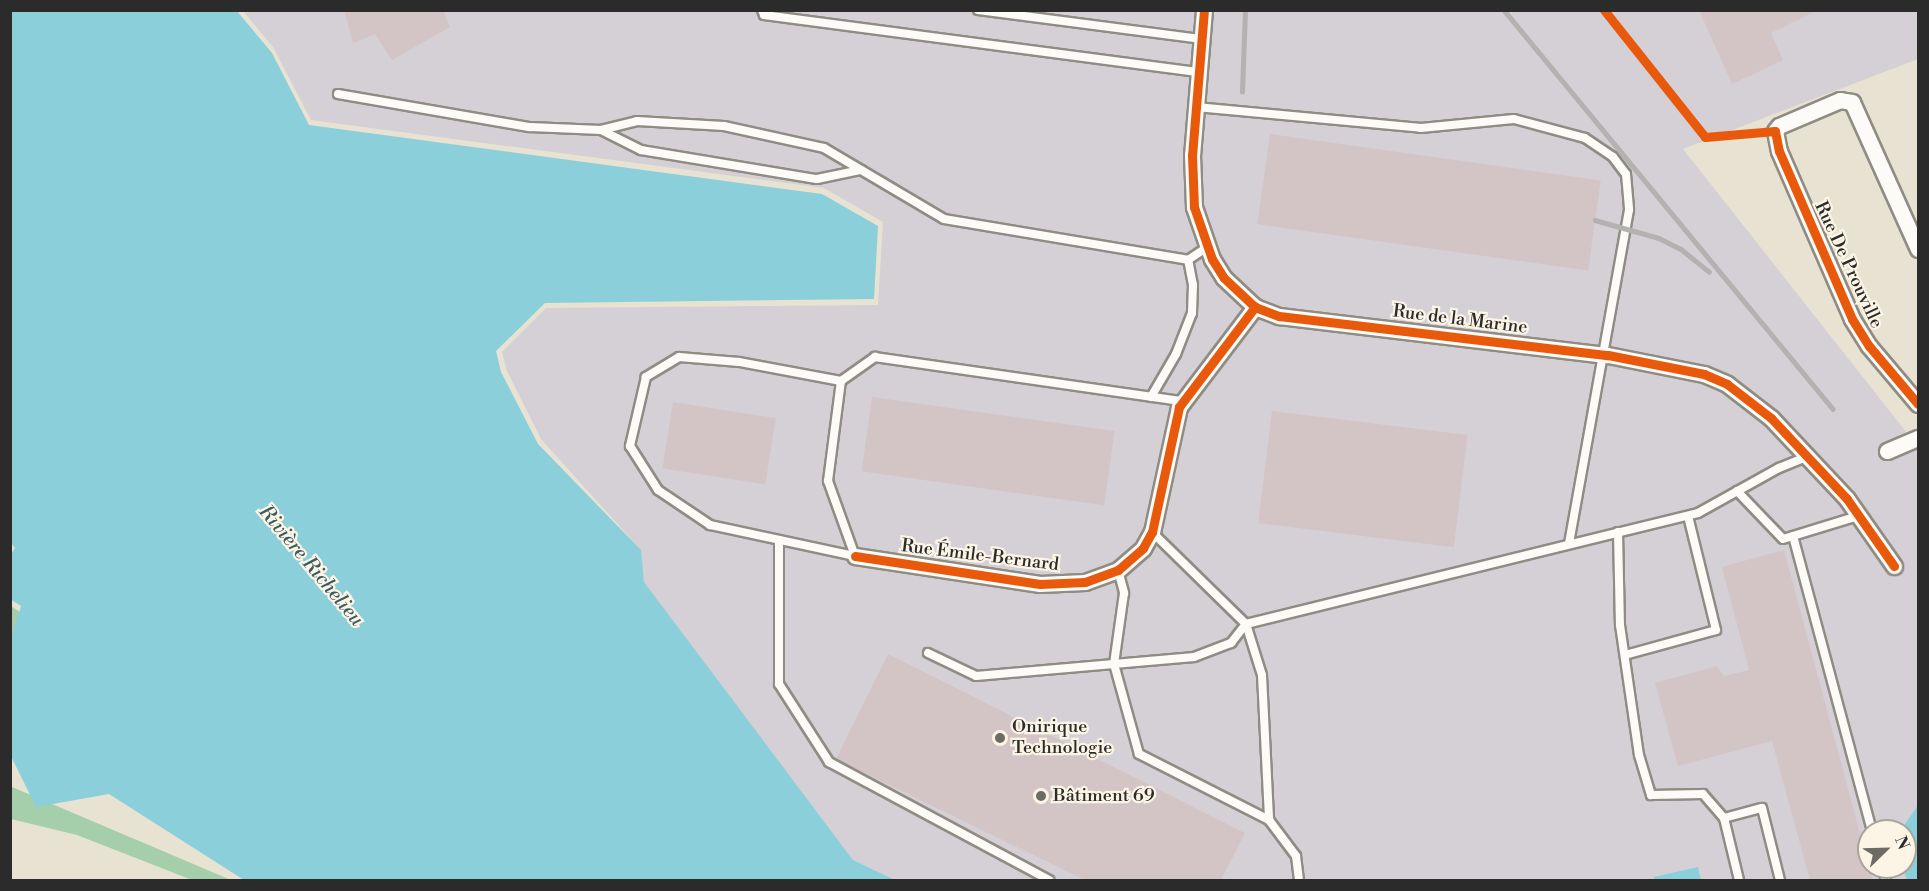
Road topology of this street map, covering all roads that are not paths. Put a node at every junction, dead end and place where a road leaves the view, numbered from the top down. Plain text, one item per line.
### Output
1 (762, 10) edge
2 (978, 10) edge
3 (1204, 10) edge
4 (1202, 39) junction
5 (1199, 72) junction
6 (338, 94) dead end
7 (1196, 108) junction
8 (601, 130) junction
9 (861, 170) junction
10 (1206, 248) junction
11 (1918, 249) edge
12 (1188, 260) junction
13 (1255, 307) junction
14 (1602, 354) junction
15 (841, 381) junction
16 (1151, 397) junction
17 (1183, 401) junction
18 (1918, 404) edge
19 (1918, 438) edge
20 (1887, 451) dead end
21 (1809, 456) junction
22 (1737, 491) junction
23 (1688, 516) junction
24 (1858, 516) junction
25 (1152, 532) junction
26 (1618, 532) junction
27 (1793, 536) junction
28 (779, 540) junction
29 (1569, 543) junction
30 (855, 556) junction
31 (1894, 566) dead end
32 (1118, 570) junction
33 (1246, 624) junction
34 (928, 653) dead end
35 (1625, 655) junction
36 (1114, 664) junction
37 (1724, 818) junction
38 (1869, 819) edge
39 (1269, 820) junction
40 (1049, 880) edge
41 (1299, 880) edge
42 (1739, 880) edge
43 (1780, 880) edge

1 - 5 lane
2 - 4 lane
3 - 4 street, Rue de la Marine
4 - 5 street, Rue de la Marine
5 - 7 street, Rue de la Marine
6 - 8 lane
7 - 10 street, Rue de la Marine
7 - 14 lane
8 - 9 lane
8 - 9 lane
9 - 12 lane
10 - 12 lane
10 - 13 street, Rue de la Marine
11 - 18 street, Rue De Prouville
12 - 16 lane
13 - 14 street, Rue de la Marine
13 - 17 street, Rue Émile-Bernard
14 - 21 street, Rue de la Marine
14 - 29 lane
15 - 16 lane
15 - 28 lane
15 - 30 lane
16 - 17 lane
17 - 25 street, Rue Émile-Bernard
19 - 20 street
21 - 22 lane
21 - 24 street, Rue de la Marine
22 - 23 lane
22 - 27 lane
23 - 26 lane
23 - 35 lane
24 - 27 lane
24 - 31 street, Rue de la Marine
25 - 32 street, Rue Émile-Bernard
25 - 33 lane
26 - 29 lane
26 - 35 lane
27 - 38 lane
28 - 30 lane
28 - 40 lane
29 - 33 lane
30 - 32 street, Rue Émile-Bernard
32 - 36 lane
33 - 36 lane
33 - 39 lane
34 - 36 lane
35 - 37 lane
36 - 39 lane
37 - 42 lane
37 - 43 lane
39 - 41 lane

